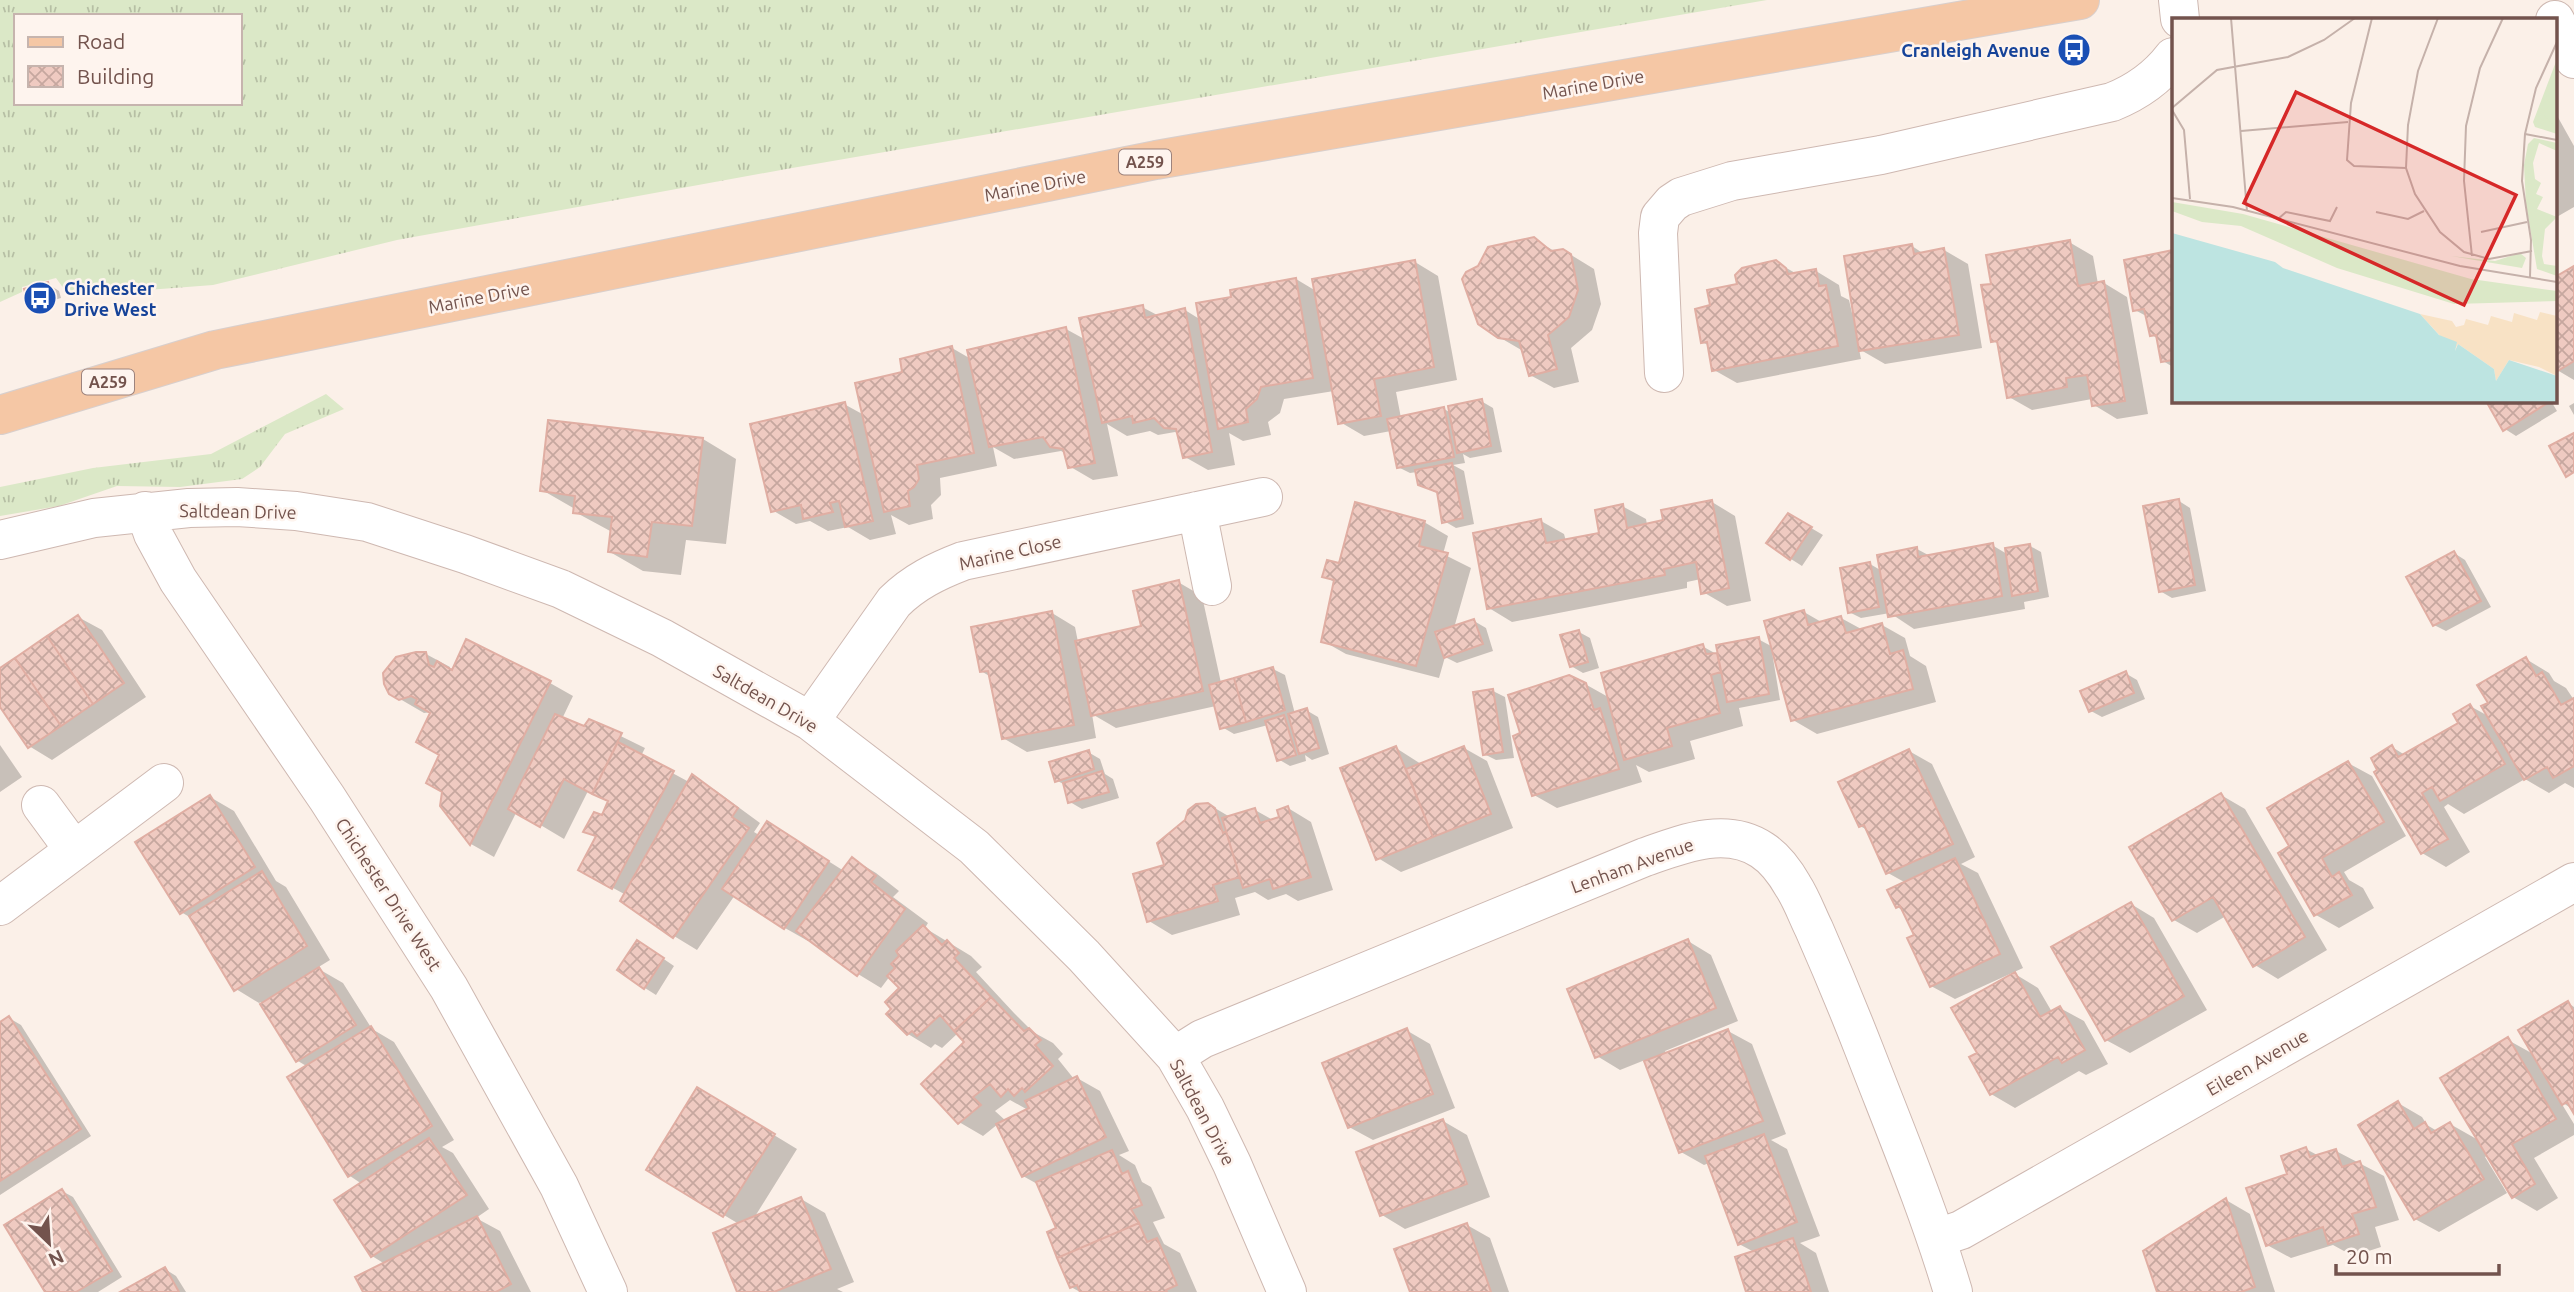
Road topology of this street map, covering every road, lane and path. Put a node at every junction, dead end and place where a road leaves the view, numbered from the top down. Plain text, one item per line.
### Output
1 (2080, 0) edge
2 (2178, 0) edge
3 (2545, 0) edge
4 (2180, 18) edge
5 (2554, 18) edge
6 (2556, 22) edge
7 (2172, 58) edge
8 (2574, 59) edge
9 (1664, 373) dead end
10 (0, 415) edge
11 (1263, 497) dead end
12 (145, 511) junction
13 (1196, 511) junction
14 (0, 540) edge
15 (1212, 586) dead end
16 (810, 721) junction
17 (164, 783) dead end
18 (41, 805) dead end
19 (74, 850) junction
20 (2574, 882) edge
21 (0, 906) edge
22 (1175, 1056) junction
23 (1937, 1238) junction
24 (608, 1292) edge
25 (1287, 1292) edge
26 (1954, 1292) edge

1 - 10 main road, Marine Drive / A259
2 - 4 street
3 - 5 street
6 - 8 street
7 - 9 street
11 - 13 street, Marine Close
12 - 14 street, Saltdean Drive
12 - 16 street, Saltdean Drive
12 - 24 street, Chichester Drive West
13 - 15 street
13 - 16 street, Marine Close
16 - 22 street, Saltdean Drive
17 - 19 street
18 - 19 street
19 - 21 street
20 - 23 street, Eileen Avenue
22 - 23 street, Lenham Avenue
22 - 25 street, Saltdean Drive
23 - 26 street, Lenham Avenue

